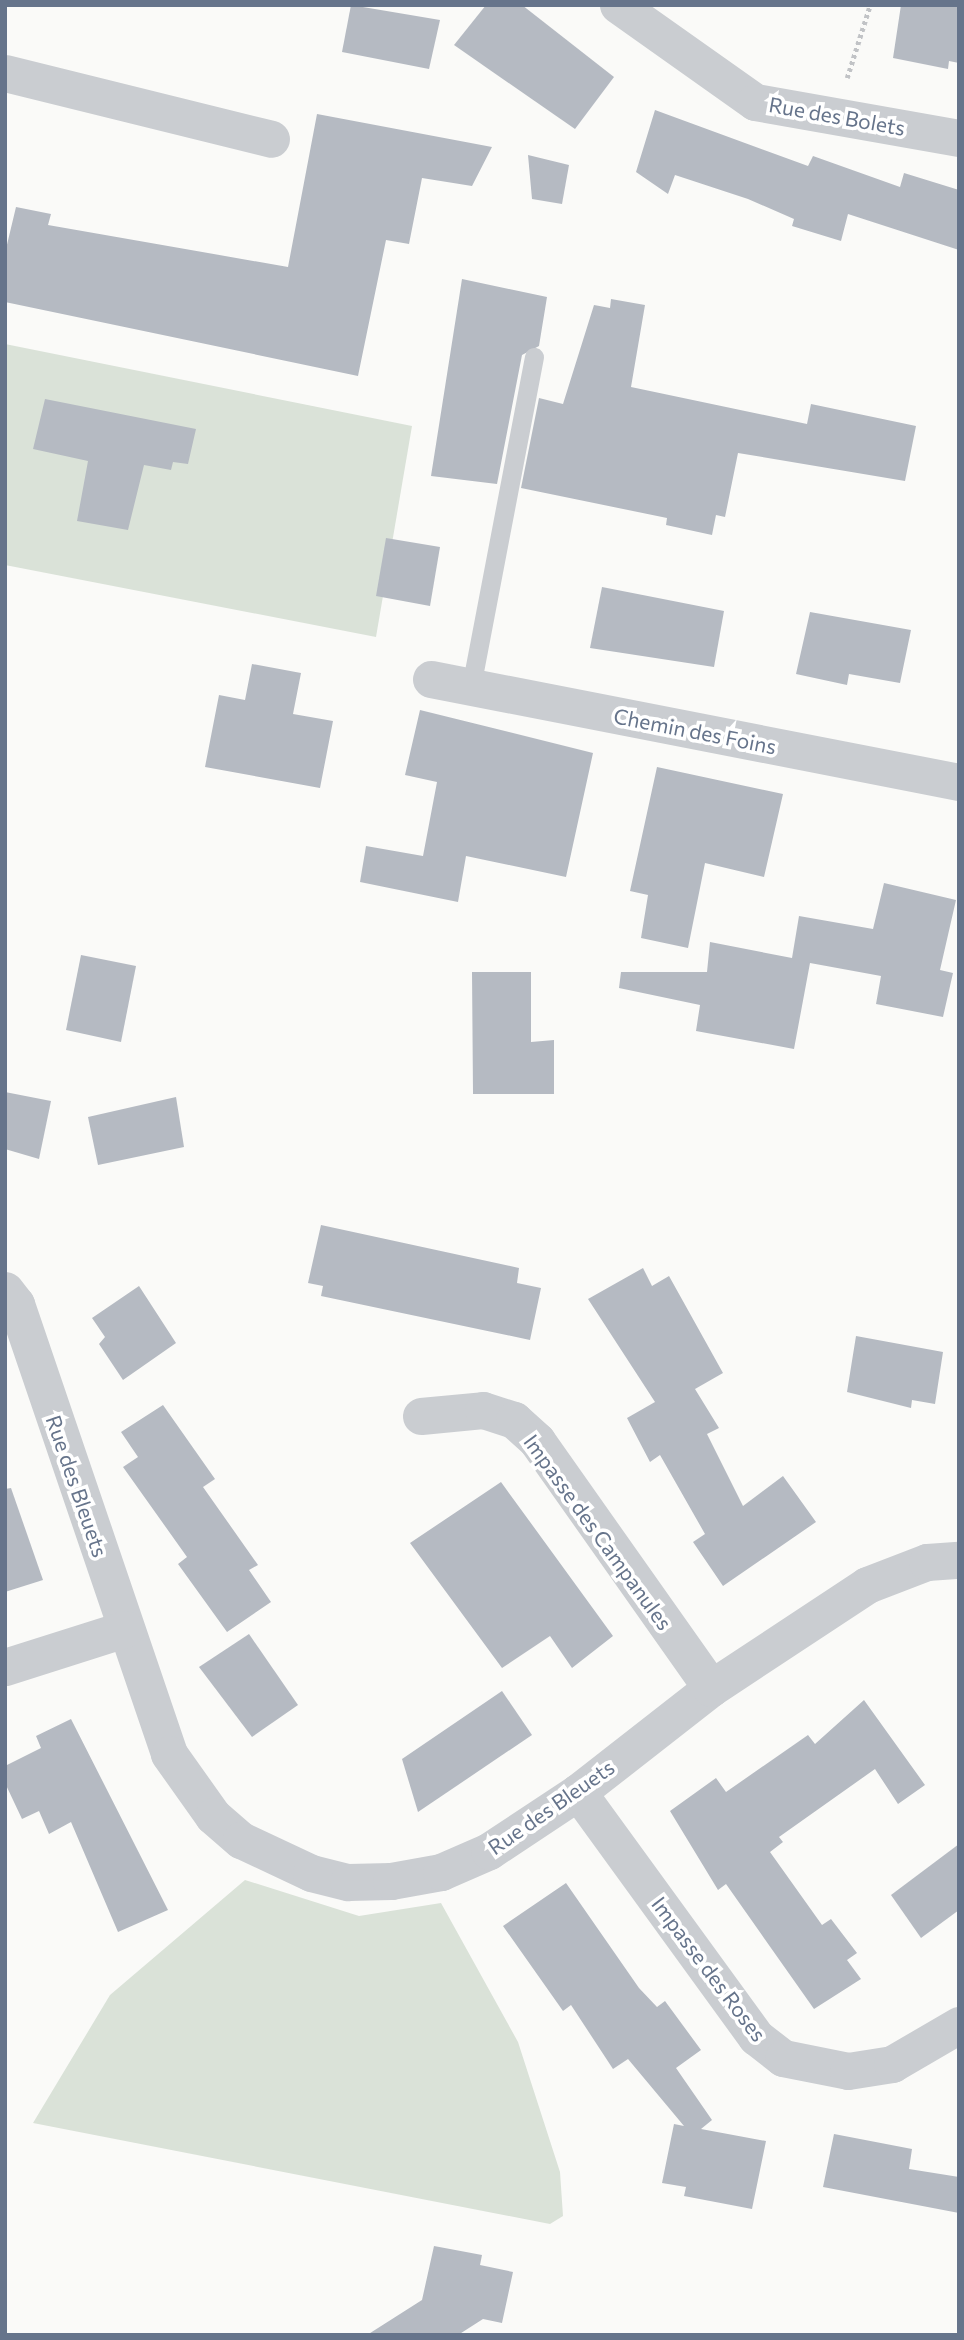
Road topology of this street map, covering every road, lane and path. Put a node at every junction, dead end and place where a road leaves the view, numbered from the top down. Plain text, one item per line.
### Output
1 (618, 5) edge
2 (870, 5) edge
3 (5, 73) edge
4 (836, 116) junction
5 (959, 138) edge
6 (271, 139) dead end
7 (534, 357) dead end
8 (431, 678) dead end
9 (471, 687) junction
10 (959, 782) edge
11 (5, 1290) edge
12 (421, 1416) dead end
13 (959, 1560) edge
14 (125, 1629) junction
15 (5, 1667) edge
16 (711, 1688) junction
17 (578, 1792) junction
18 (959, 2025) edge

1 - 4 street, Rue des Bolets
2 - 4 path
3 - 6 street
4 - 5 street, Rue des Bolets
7 - 9 lane
8 - 9 street, Chemin des Foins
9 - 10 street, Chemin des Foins
11 - 14 street, Rue des Bleuets
12 - 16 street, Impasse des Campanules
13 - 16 street, Rue des Bleuets
14 - 15 street
14 - 17 street, Rue des Bleuets
16 - 17 street, Rue des Bleuets
17 - 18 street, Impasse des Roses

